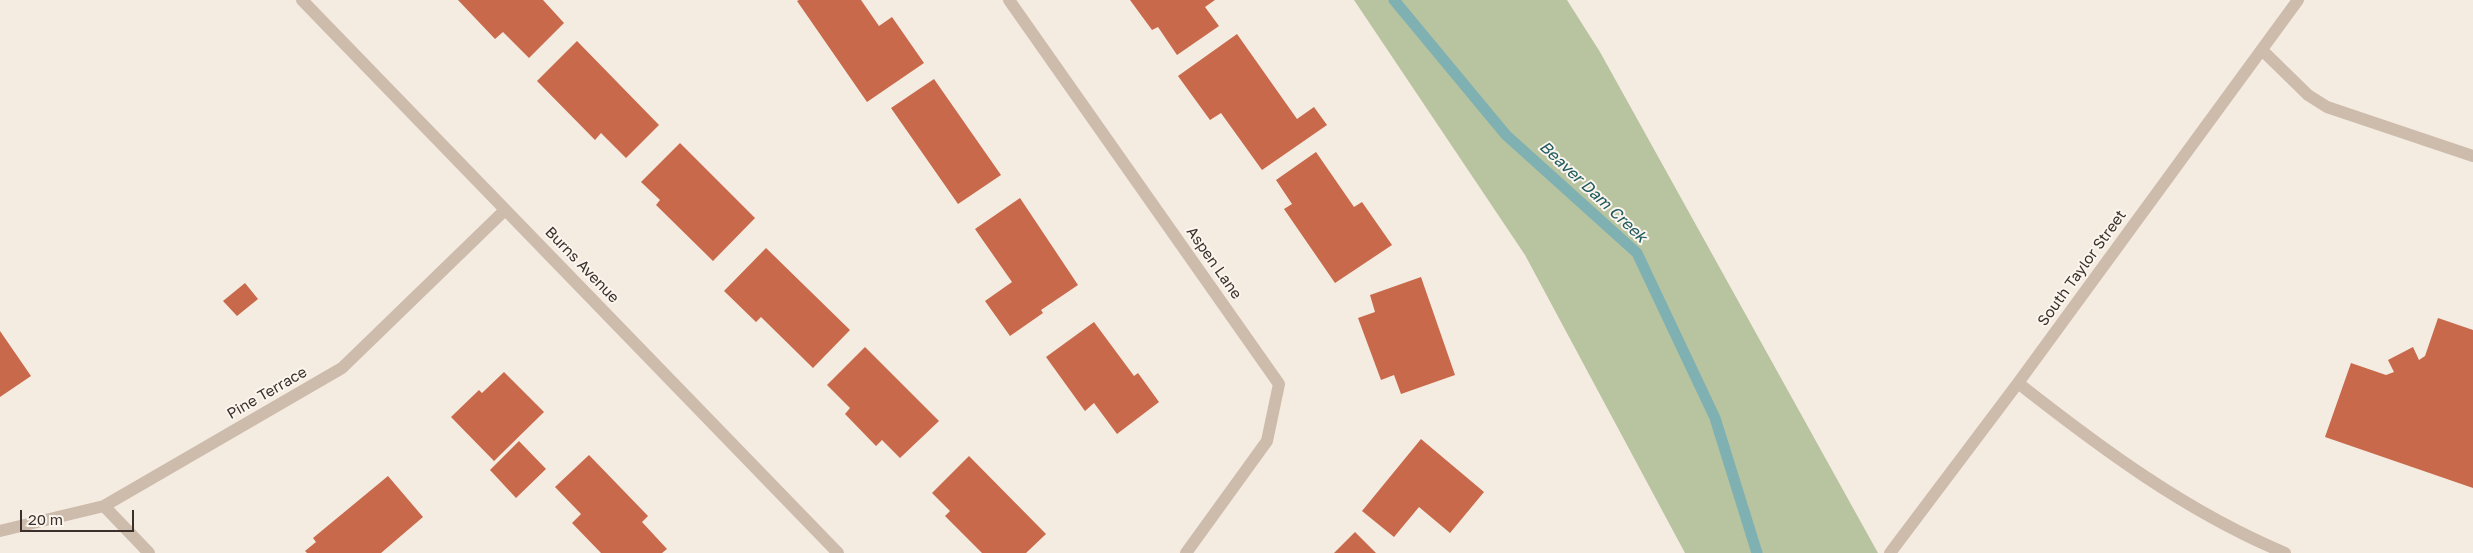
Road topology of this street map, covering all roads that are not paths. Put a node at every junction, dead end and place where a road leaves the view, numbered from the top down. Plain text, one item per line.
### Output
1 (302, 0) edge
2 (1009, 0) edge
3 (2298, 0) edge
4 (2262, 50) junction
5 (2473, 156) edge
6 (505, 210) junction
7 (2018, 384) junction
8 (104, 506) junction
9 (0, 531) edge
10 (149, 553) edge
11 (838, 553) edge
12 (1186, 553) edge
13 (1890, 553) edge
14 (2285, 553) edge

1 - 6 street, Burns Avenue
2 - 12 street, Aspen Lane
3 - 4 street, South Taylor Street
4 - 5 street
4 - 7 street, South Taylor Street
6 - 8 street, Pine Terrace
6 - 11 street, Burns Avenue
7 - 13 street, South Taylor Street
7 - 14 street
8 - 9 street, Pine Terrace
8 - 10 street

